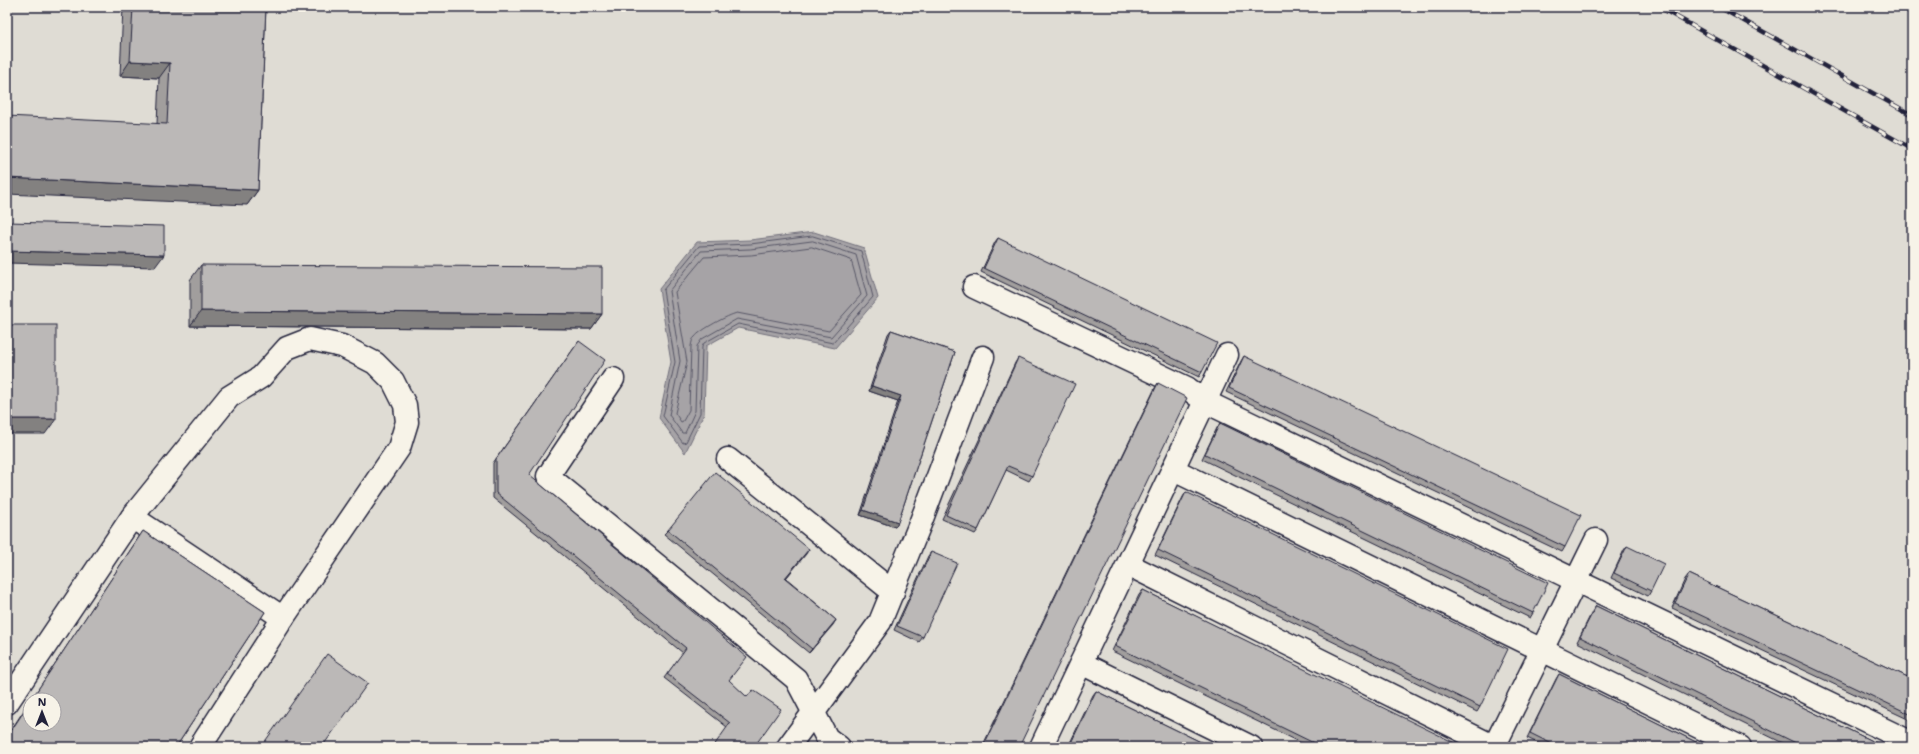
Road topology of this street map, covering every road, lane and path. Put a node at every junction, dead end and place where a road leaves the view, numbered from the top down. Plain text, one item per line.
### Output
1 (974, 287) dead end
2 (1227, 355) dead end
3 (983, 357) dead end
4 (613, 379) dead end
5 (1206, 402) junction
6 (728, 459) dead end
7 (1174, 470) junction
8 (132, 517) junction
9 (1596, 540) dead end
10 (1128, 565) junction
11 (1577, 582) junction
12 (893, 592) junction
13 (283, 618) junction
14 (1542, 650) junction
15 (1081, 663) junction
16 (7, 703) edge
17 (812, 713) junction
18 (1912, 743) edge
19 (200, 747) edge
20 (788, 747) edge
21 (839, 747) edge
22 (1041, 747) edge
23 (1252, 747) edge
24 (1495, 747) edge
25 (1740, 747) edge

1 - 5 lane
2 - 5 lane
3 - 12 lane
4 - 17 lane
5 - 7 lane
5 - 11 lane
6 - 12 lane
7 - 10 lane
7 - 14 lane
8 - 13 lane
8 - 13 lane
8 - 16 lane
9 - 11 lane
10 - 15 lane
10 - 24 lane
11 - 14 lane
11 - 18 lane
12 - 17 lane
13 - 19 lane
14 - 24 lane
14 - 25 lane
15 - 22 lane
15 - 23 lane
17 - 20 lane
17 - 21 lane

